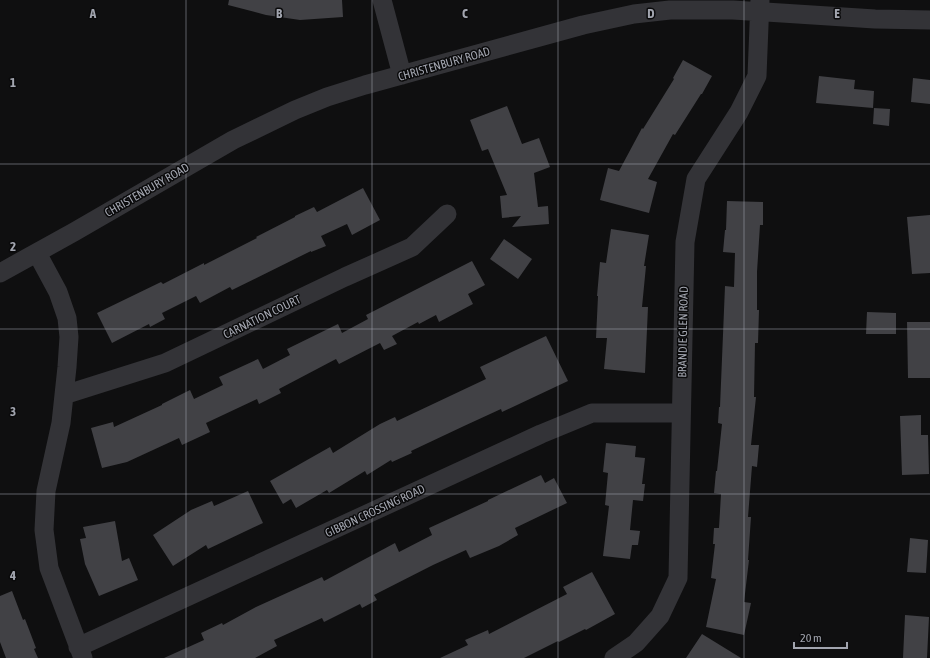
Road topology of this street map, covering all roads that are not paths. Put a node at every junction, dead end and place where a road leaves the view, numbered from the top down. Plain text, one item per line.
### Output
1 (382, 0) edge
2 (760, 6) edge
3 (930, 20) edge
4 (402, 75) junction
5 (447, 214) dead end
6 (37, 253) junction
7 (0, 274) edge
8 (64, 395) junction
9 (681, 413) junction
10 (80, 652) edge
11 (614, 658) edge

1 - 4 street
2 - 3 street, CHRISTENBURY ROAD
2 - 4 street, CHRISTENBURY ROAD
2 - 9 street, BRANDIE GLEN ROAD
4 - 6 street, CHRISTENBURY ROAD
5 - 8 street, CARNATION COURT
6 - 7 street, CHRISTENBURY ROAD
6 - 8 street
8 - 10 street
9 - 10 street, GIBBON CROSSING ROAD
9 - 11 street, BRANDIE GLEN ROAD

